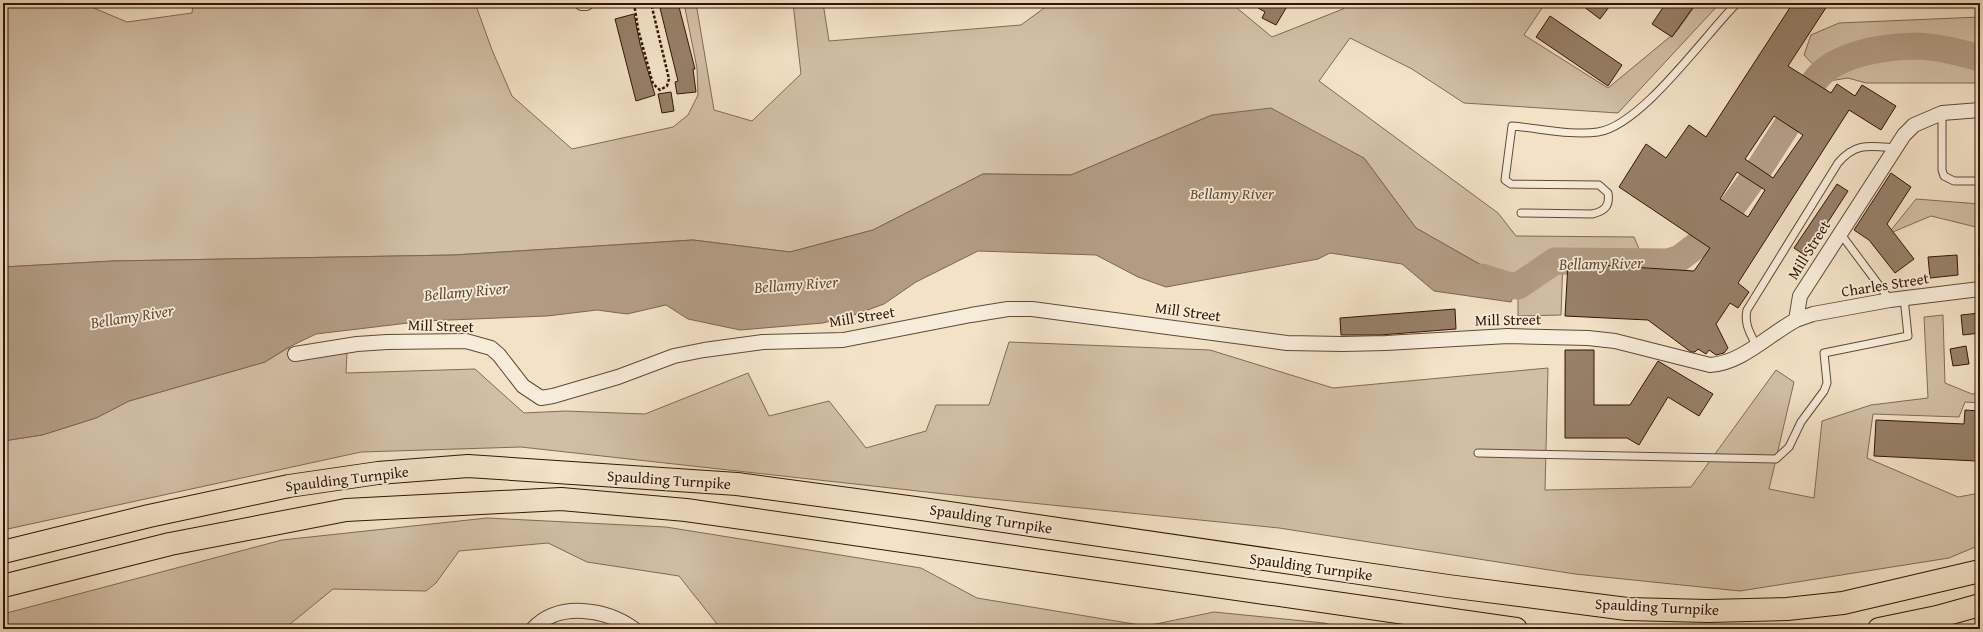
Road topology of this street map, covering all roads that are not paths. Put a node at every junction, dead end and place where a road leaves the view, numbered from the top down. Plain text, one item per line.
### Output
1 (582, 3) edge
2 (586, 3) edge
3 (1736, 3) edge
4 (1980, 110) edge
5 (1942, 113) junction
6 (1895, 148) junction
7 (1980, 181) edge
8 (1520, 213) dead end
9 (1840, 233) junction
10 (1980, 289) edge
11 (1897, 299) junction
12 (1796, 320) junction
13 (1756, 345) junction
14 (295, 354) dead end
15 (1478, 453) dead end
16 (3, 552) edge
17 (1980, 571) edge
18 (3, 586) edge
19 (1980, 605) edge
20 (533, 629) edge
21 (634, 629) edge
22 (1516, 629) edge
23 (1879, 629) edge

1 - 2 street
3 - 8 lane
4 - 5 street, Mill Street
5 - 6 street, Mill Street
5 - 7 lane
6 - 9 street, Mill Street
6 - 13 lane
9 - 11 lane
9 - 12 street, Mill Street
10 - 11 street, Charles Street
11 - 12 street, Charles Street
11 - 15 lane
12 - 13 street, Mill Street
13 - 14 street, Mill Street
16 - 17 highway, Spaulding Turnpike
18 - 22 highway, Spaulding Turnpike
19 - 23 highway
20 - 21 street

